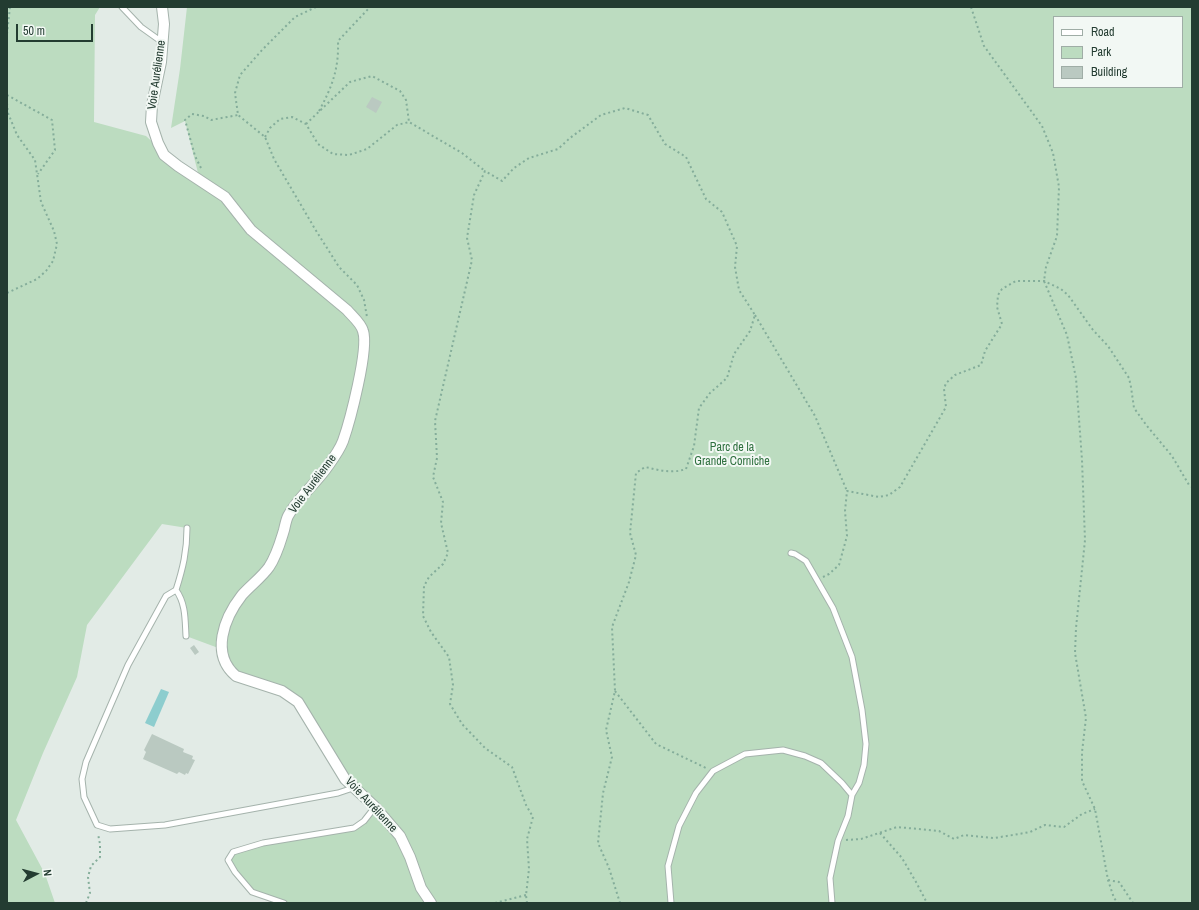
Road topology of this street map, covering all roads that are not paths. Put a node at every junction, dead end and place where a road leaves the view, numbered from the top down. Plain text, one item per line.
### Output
1 (122, 7) edge
2 (162, 7) edge
3 (162, 42) junction
4 (187, 528) dead end
5 (791, 554) dead end
6 (176, 590) junction
7 (186, 636) dead end
8 (354, 787) junction
9 (852, 794) junction
10 (375, 808) junction
11 (284, 903) edge
12 (431, 903) edge
13 (671, 903) edge
14 (832, 903) edge

1 - 3 lane
2 - 3 street, Voie Aurélienne
3 - 8 street, Voie Aurélienne
4 - 6 lane
5 - 9 lane
6 - 7 lane
6 - 8 lane
8 - 10 street, Voie Aurélienne
9 - 13 lane
9 - 14 lane
10 - 11 lane
10 - 12 street, Voie Aurélienne

